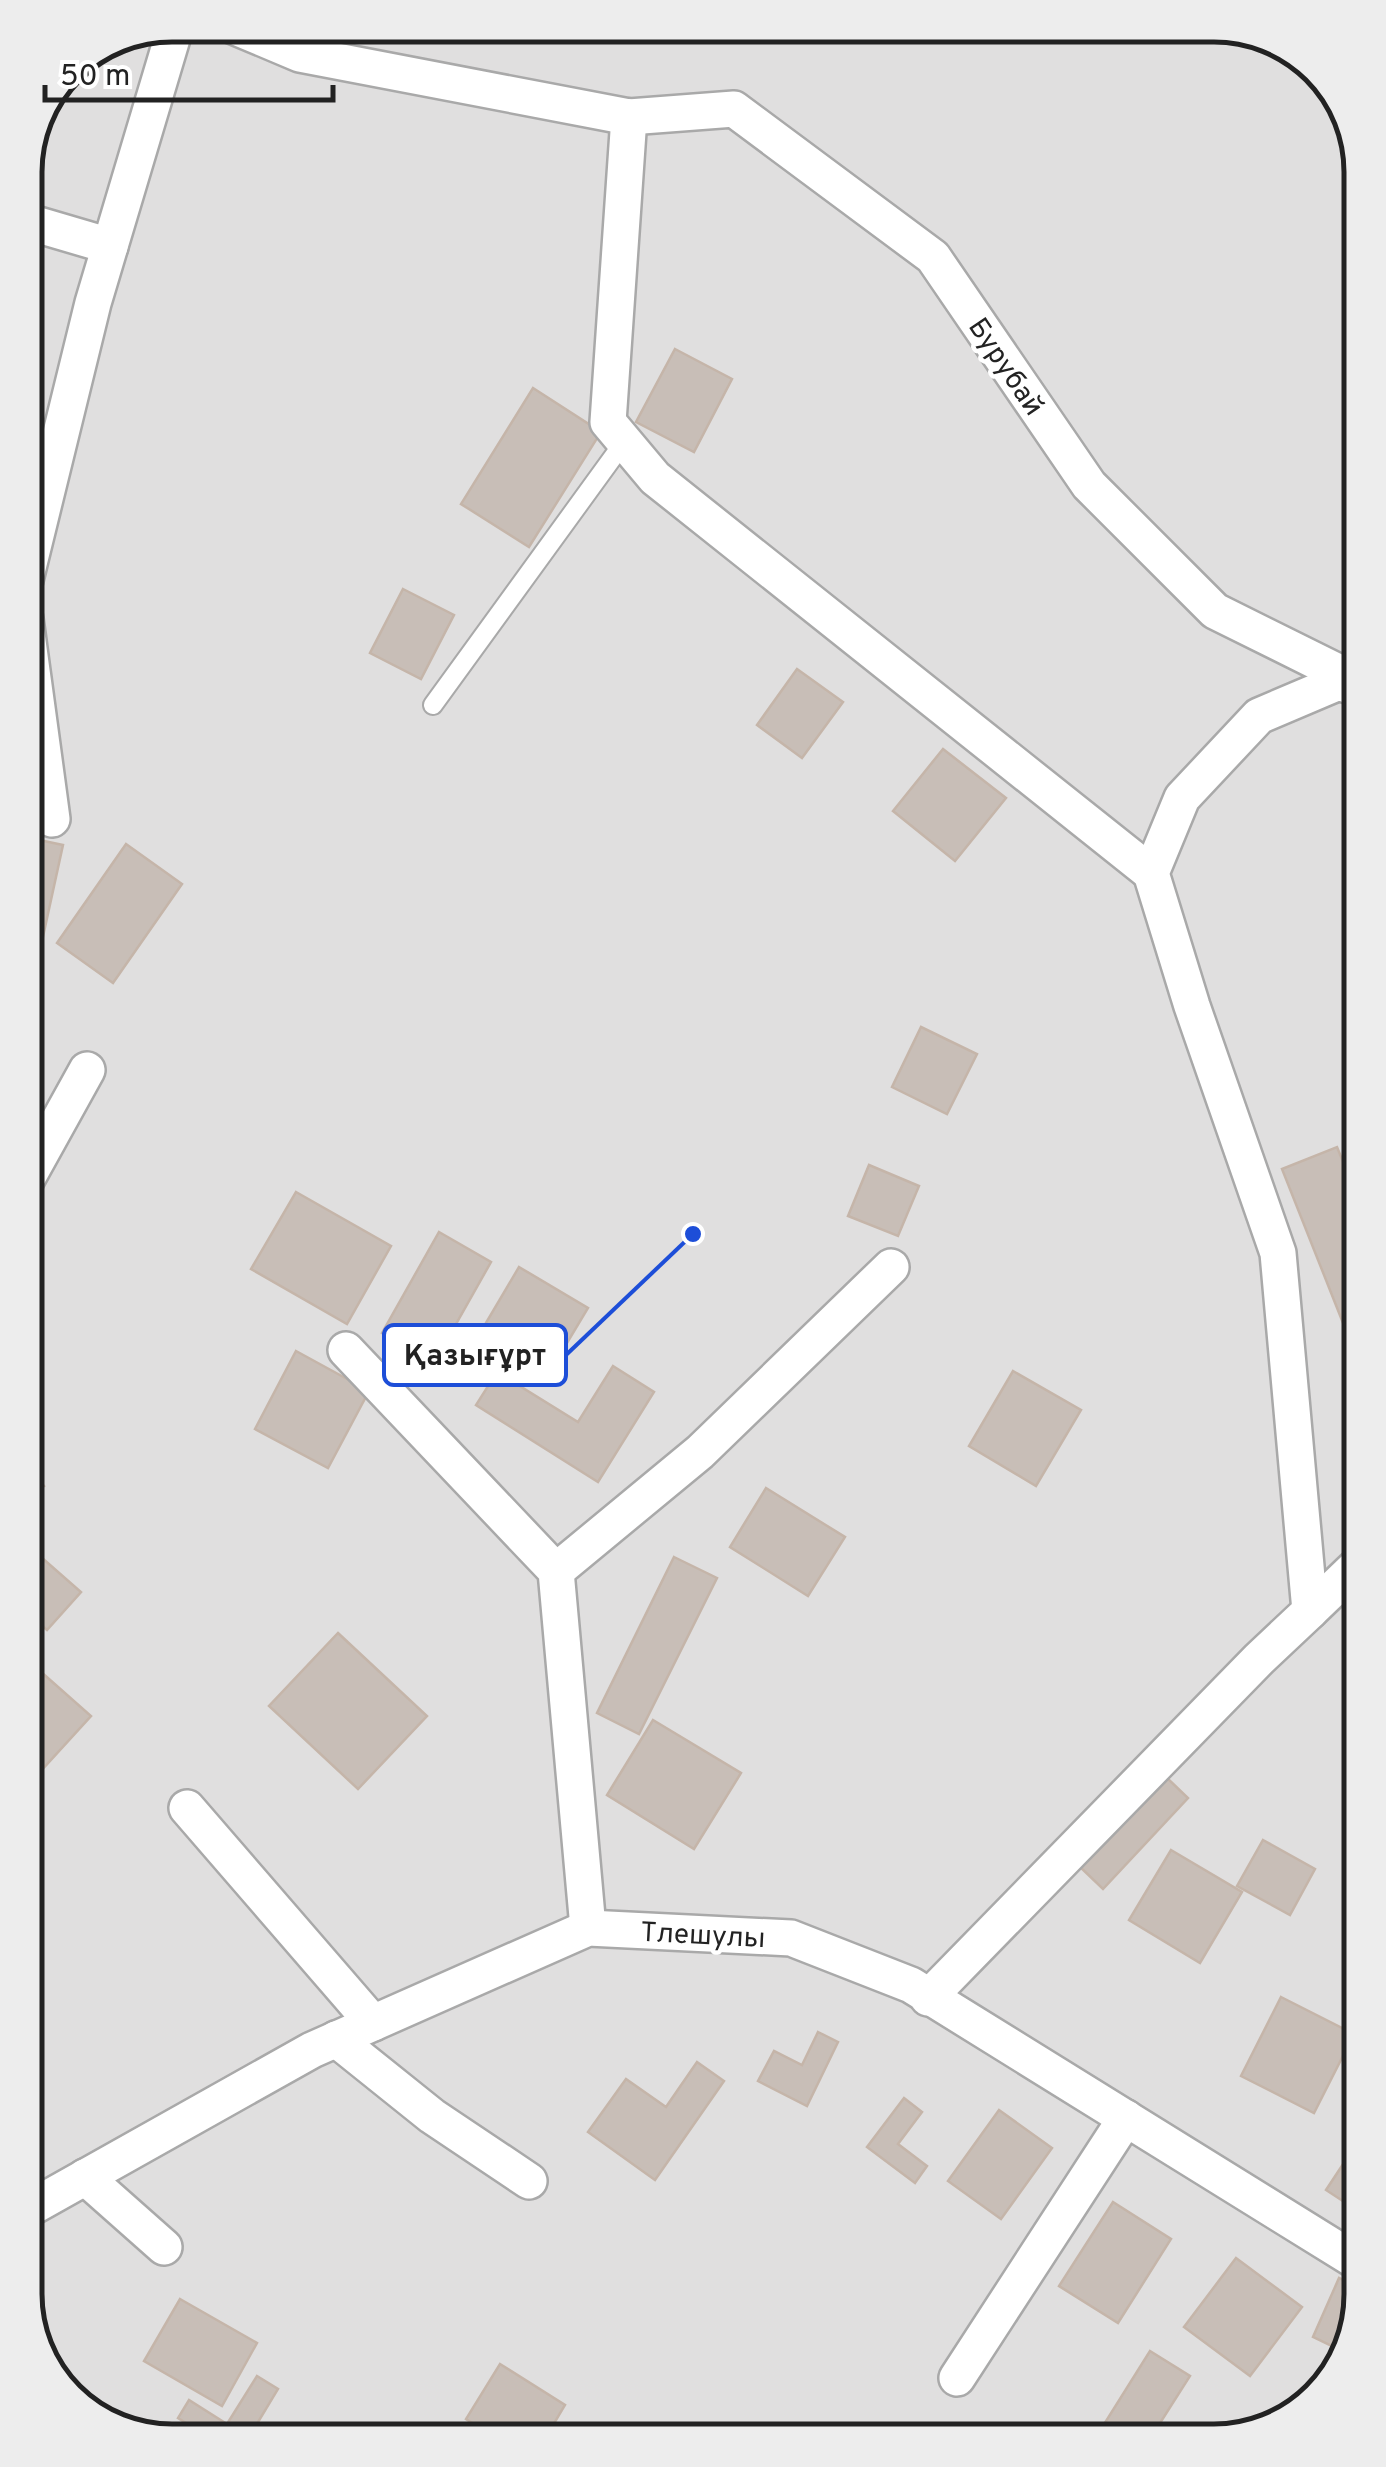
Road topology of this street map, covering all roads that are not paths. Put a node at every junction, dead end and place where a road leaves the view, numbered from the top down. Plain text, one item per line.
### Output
1 (171, 42) edge
2 (272, 42) edge
3 (629, 117) junction
4 (43, 226) edge
5 (110, 246) junction
6 (624, 442) junction
7 (43, 507) edge
8 (1344, 678) edge
9 (1344, 683) edge
10 (433, 705) dead end
11 (43, 750) edge
12 (52, 819) dead end
13 (1151, 873) junction
14 (88, 1070) dead end
15 (43, 1151) edge
16 (891, 1267) dead end
17 (346, 1350) dead end
18 (556, 1570) junction
19 (1344, 1578) edge
20 (1310, 1611) junction
21 (187, 1808) dead end
22 (588, 1928) junction
23 (928, 1998) junction
24 (372, 2023) junction
25 (336, 2038) junction
26 (1126, 2118) junction
27 (86, 2177) junction
28 (530, 2181) dead end
29 (42, 2202) edge
30 (164, 2247) dead end
31 (1344, 2253) edge
32 (957, 2378) dead end

1 - 5 street
2 - 3 street, Бурубай
3 - 6 street
3 - 8 street, Бурубай
4 - 5 street
5 - 7 street
6 - 10 lane
6 - 13 street
9 - 13 street
11 - 12 street
13 - 20 street
14 - 15 street
16 - 18 street
17 - 18 street
18 - 22 street
19 - 20 street
20 - 23 street
21 - 24 street
22 - 23 street, Тлешулы
22 - 24 street, Тлешулы
23 - 26 street, Тлешулы
24 - 25 street, Тлешулы
25 - 27 street, Тлешулы
25 - 28 street
26 - 31 street, Тлешулы
26 - 32 street
27 - 29 street, Тлешулы
27 - 30 street

